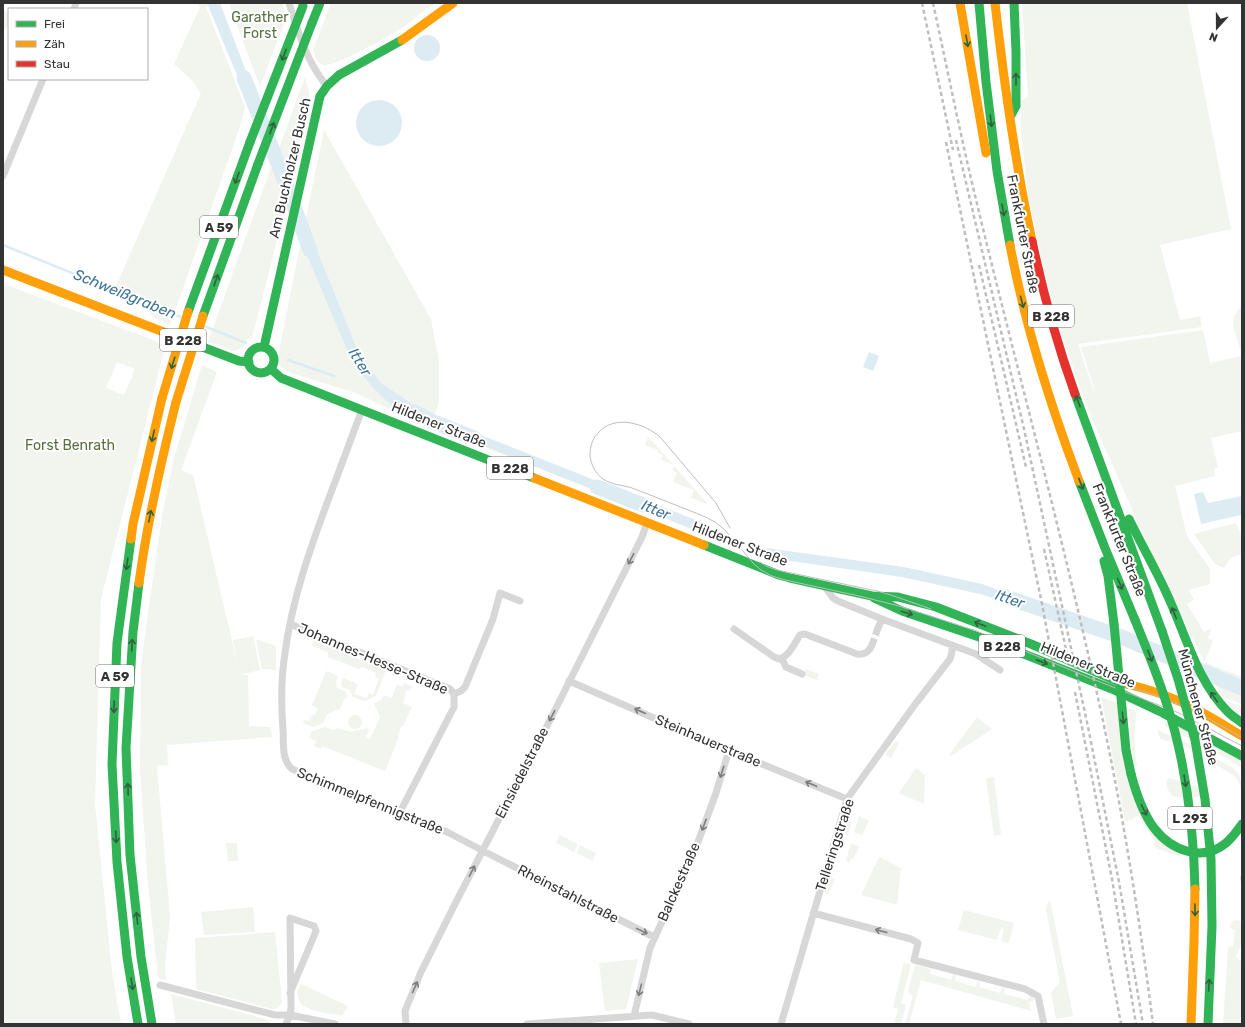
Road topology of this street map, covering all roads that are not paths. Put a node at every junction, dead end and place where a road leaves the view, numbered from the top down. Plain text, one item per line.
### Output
1 (289, 3) edge
2 (320, 3) edge
3 (453, 3) edge
4 (960, 3) edge
5 (979, 3) edge
6 (996, 3) edge
7 (1014, 3) edge
8 (303, 4) edge
9 (43, 80) edge
10 (327, 86) junction
11 (1010, 116) junction
12 (997, 171) junction
13 (3, 176) edge
14 (3, 270) edge
15 (264, 347) junction
16 (249, 362) junction
17 (271, 369) junction
18 (362, 410) junction
19 (1099, 457) junction
20 (647, 523) junction
21 (1105, 548) junction
22 (824, 586) junction
23 (872, 596) junction
24 (520, 601) dead end
25 (882, 619) junction
26 (1136, 620) joint
27 (290, 624) junction
28 (878, 628) tunnel mouth
29 (734, 629) dead end
30 (872, 645) tunnel mouth
31 (952, 645) junction
32 (782, 658) junction
33 (1000, 670) dead end
34 (802, 674) dead end
35 (569, 681) junction
36 (454, 694) junction
37 (1242, 723) edge
38 (1242, 736) edge
39 (729, 750) junction
40 (1242, 756) edge
41 (847, 799) junction
42 (400, 812) junction
43 (1242, 824) edge
44 (482, 851) junction
45 (813, 913) junction
46 (654, 937) junction
47 (160, 985) dead end
48 (290, 993) junction
49 (290, 1015) junction
50 (634, 1016) junction
51 (138, 1024) edge
52 (152, 1024) edge
53 (286, 1024) edge
54 (335, 1024) edge
55 (406, 1024) edge
56 (528, 1024) edge
57 (689, 1024) edge
58 (781, 1024) edge
59 (1044, 1024) edge
60 (1191, 1024) edge
61 (1208, 1024) edge

1 - 10 street, Am Buchholzer Busch
52 -> 2 main road, A 59, bridge
3 - 10 main road
4 -> 12 main road
5 -> 12 main road, Frankfurter Straße / B 228
6 - 11 main road, Frankfurter Straße / B 228
11 -> 7 main road
8 -> 51 main road, A 59, bridge
9 - 13 street
10 - 15 main road, Am Buchholzer Busch
19 -> 11 main road, Frankfurter Straße / B 228
12 -> 21 main road, Frankfurter Straße / B 228
14 - 16 main road, B 228
15 - 16 main road
15 - 17 main road
16 - 17 main road, B 228
17 - 18 main road, Hildener Straße / B 228
18 - 20 main road, Hildener Straße / B 228
18 - 27 street, Schimmelpfennigstraße
37 -> 19 main road, B 228
61 -> 19 main road, Münchener Straße / L 293, bridge
20 - 22 main road, Hildener Straße / B 228
20 -> 35 street, Einsiedelstraße
21 -> 26 main road, Frankfurter Straße / L 293
21 -> 43 main road, bridge
22 - 23 main road, Hildener Straße / B 228
22 - 25 street
38 -> 23 main road, Hildener Straße / B 228
23 -> 40 main road, Hildener Straße / B 228
24 - 36 street, Johannes-Hesse-Straße
25 - 28 street
25 - 31 street
26 -> 60 main road, Münchener Straße / L 293, bridge
27 - 36 street, Johannes-Hesse-Straße
27 - 42 street, Schimmelpfennigstraße
29 - 32 street
30 - 32 street
31 - 33 street
31 - 41 street, Telleringstraße
32 - 34 street
39 -> 35 street, Steinhauerstraße
35 -> 44 street, Einsiedelstraße
36 - 42 street, Johannes-Hesse-Straße
41 -> 39 street, Steinhauerstraße
39 -> 46 street, Balckestraße
41 - 45 street, Telleringstraße
42 - 44 street, Schimmelpfennigstraße
44 -> 46 street, Rheinstahlstraße
55 -> 44 street, Einsiedelstraße
45 - 58 street, Telleringstraße
59 -> 45 street
46 -> 50 street, Balckestraße
47 - 49 street
48 - 48 street
48 - 49 street
49 - 53 street
49 - 54 street
50 - 56 street
50 - 57 street

